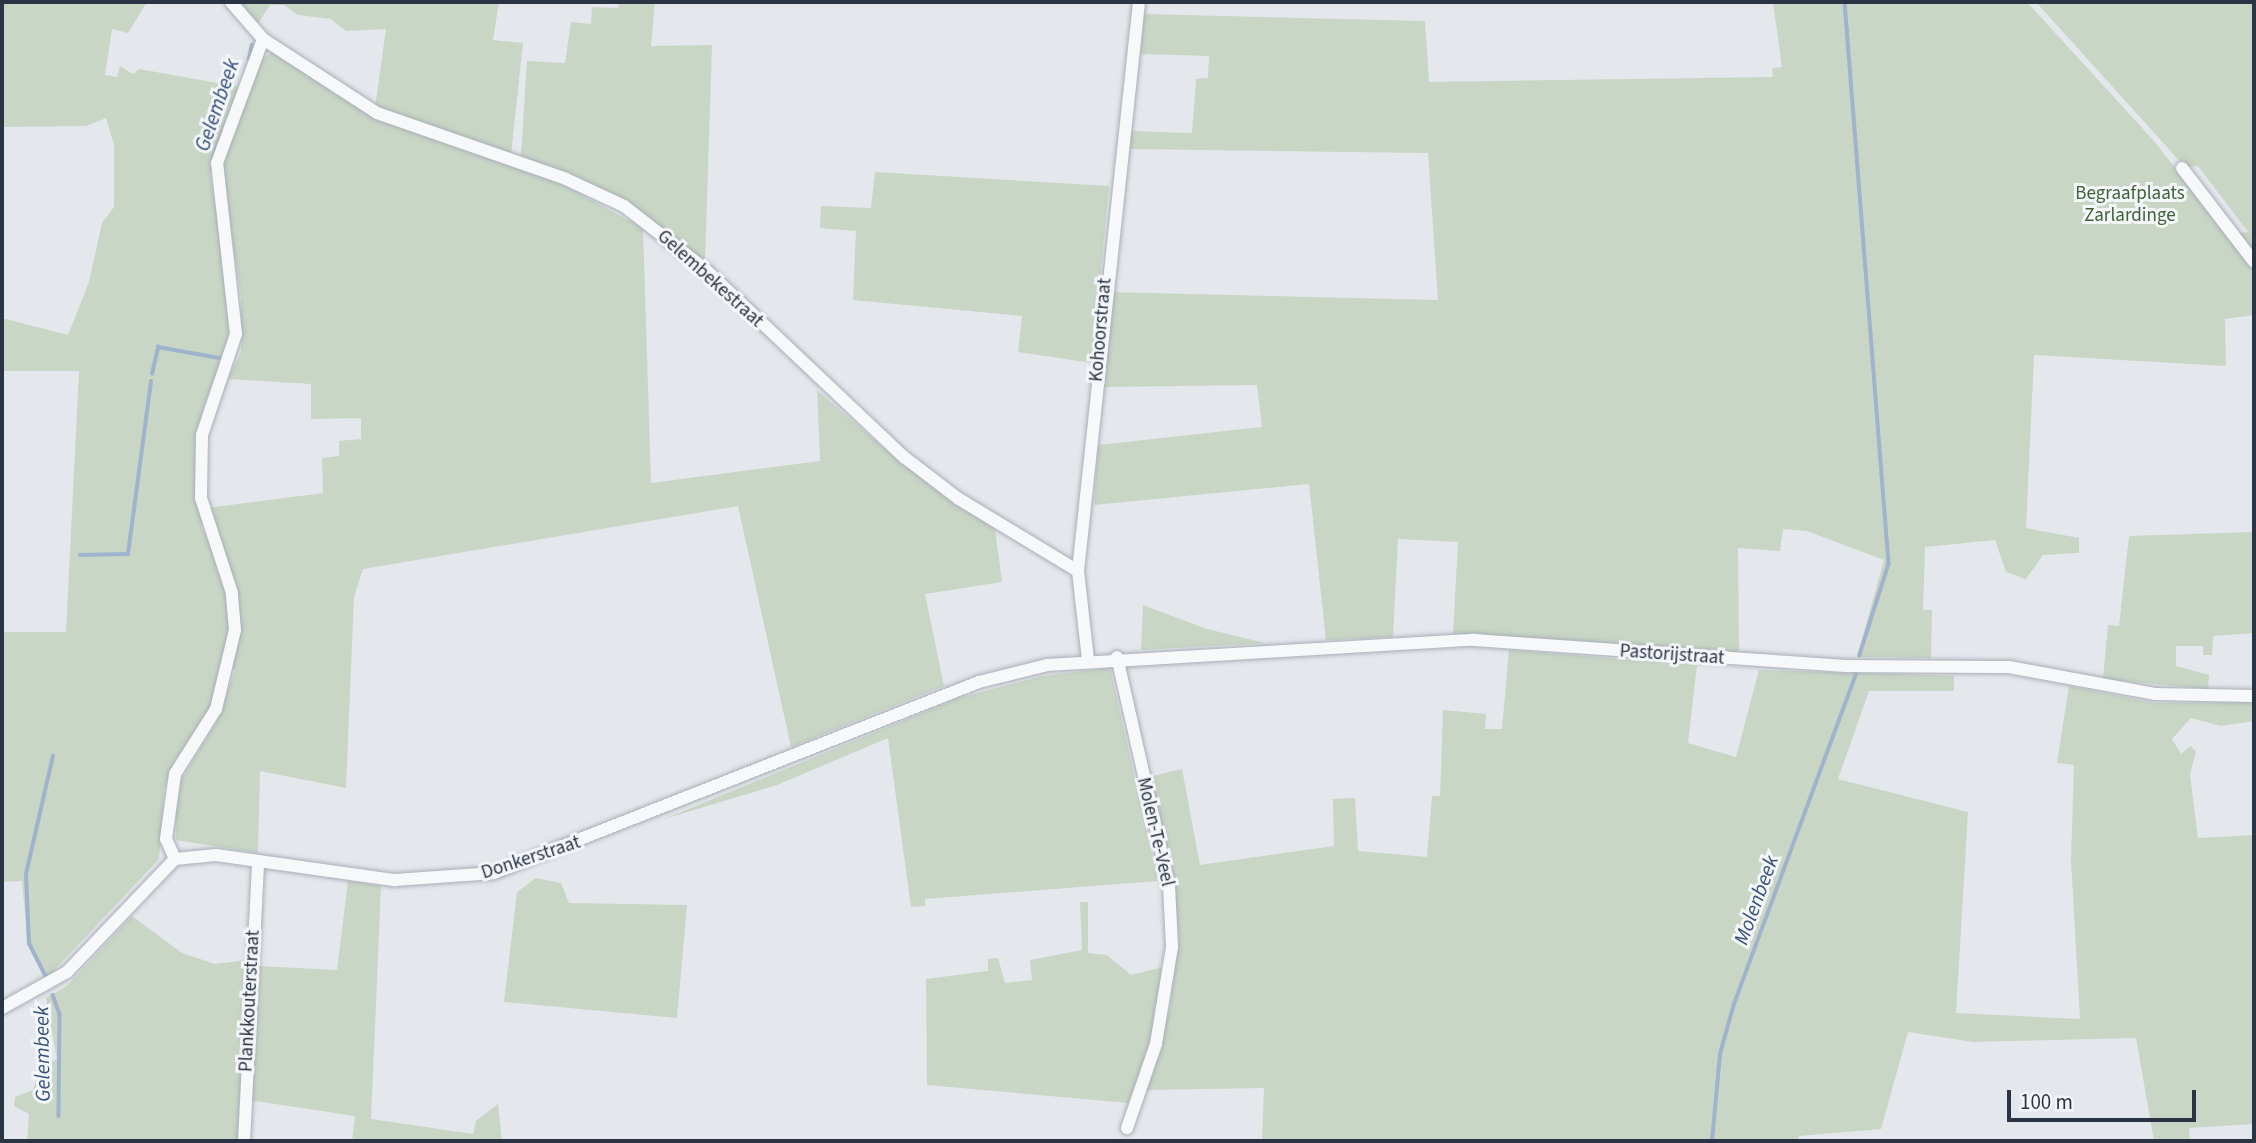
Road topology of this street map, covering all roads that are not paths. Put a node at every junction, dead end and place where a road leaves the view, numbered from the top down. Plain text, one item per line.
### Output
1 (231, 2) edge
2 (1139, 2) edge
3 (264, 38) junction
4 (2182, 168) dead end
5 (2254, 262) edge
6 (1079, 571) junction
7 (1117, 657) junction
8 (1088, 660) junction
9 (2254, 696) edge
10 (175, 859) junction
11 (258, 861) junction
12 (2, 1008) edge
13 (1127, 1128) dead end
14 (244, 1141) edge

1 - 3 street, Gelembekestraat
2 - 6 street, Kohoorstraat
3 - 6 street, Gelembekestraat
3 - 10 street
4 - 5 street
6 - 8 street, Kohoorstraat
7 - 8 street, Pastorijstraat
7 - 9 street, Pastorijstraat
7 - 13 street, Molen-Te-Veel
8 - 11 street, Donkerstraat
10 - 11 street, Donkerstraat
10 - 12 street
11 - 14 street, Plankkouterstraat

